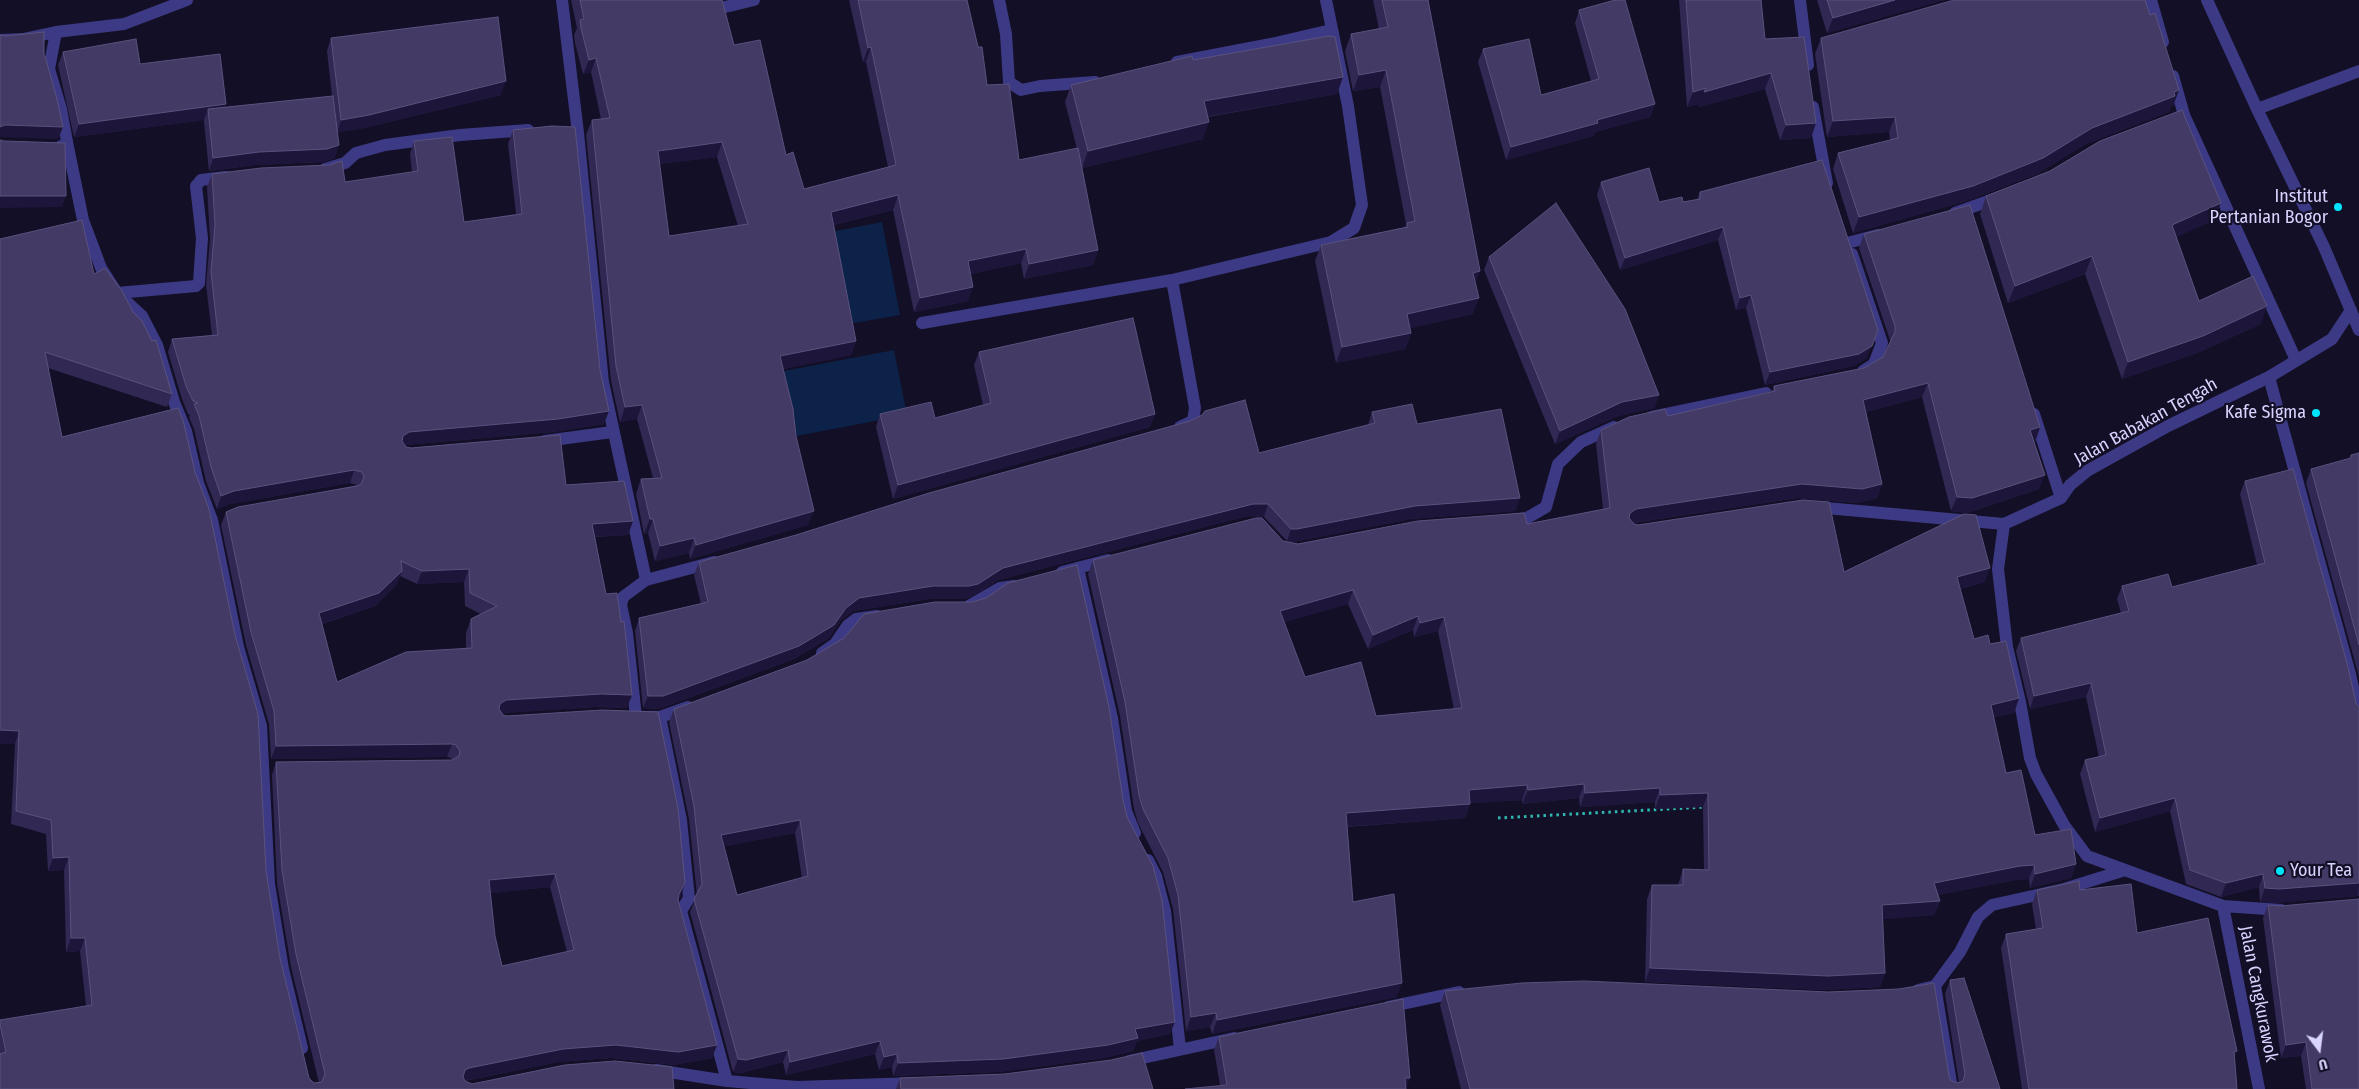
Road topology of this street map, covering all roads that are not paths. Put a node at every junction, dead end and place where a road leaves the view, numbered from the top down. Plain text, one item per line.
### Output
1 (187, 0) edge
2 (562, 0) edge
3 (754, 0) edge
4 (999, 0) edge
5 (1326, 0) edge
6 (1800, 0) edge
7 (2151, 0) edge
8 (2207, 0) edge
9 (725, 7) edge
10 (1331, 30) junction
11 (56, 32) junction
12 (0, 40) edge
13 (1160, 65) edge
14 (2359, 71) edge
15 (1809, 75) edge
16 (1108, 79) edge
17 (1811, 94) edge
18 (2257, 109) junction
19 (545, 131) edge
20 (562, 132) edge
21 (578, 133) junction
22 (49, 146) edge
23 (68, 147) junction
24 (314, 170) edge
25 (239, 175) edge
26 (2014, 191) edge
27 (1832, 196) edge
28 (1942, 217) edge
29 (1894, 230) edge
30 (1172, 280) junction
31 (117, 293) junction
32 (2350, 310) junction
33 (922, 323) dead end
34 (2359, 330) edge
35 (2296, 360) junction
36 (1847, 376) edge
37 (2269, 377) junction
38 (1781, 390) edge
39 (2032, 405) edge
40 (1640, 420) edge
41 (1621, 424) edge
42 (612, 432) junction
43 (1163, 432) edge
44 (534, 442) edge
45 (2061, 498) junction
46 (1798, 506) edge
47 (225, 515) edge
48 (212, 520) junction
49 (1495, 521) edge
50 (2004, 524) junction
51 (1123, 556) edge
52 (722, 559) edge
53 (1078, 568) junction
54 (1050, 576) edge
55 (646, 580) junction
56 (1023, 584) edge
57 (956, 607) edge
58 (893, 613) edge
59 (812, 659) edge
60 (704, 701) edge
61 (2359, 715) edge
62 (660, 717) junction
63 (2122, 871) junction
64 (2223, 906) junction
65 (2293, 910) edge
66 (1935, 986) junction
67 (1472, 991) edge
68 (1902, 993) edge
69 (1375, 1010) edge
70 (1248, 1035) edge
71 (1180, 1049) junction
72 (305, 1061) edge
73 (1114, 1064) edge
74 (646, 1069) edge
75 (727, 1080) junction
76 (932, 1082) edge
77 (761, 1086) edge
78 (1952, 1089) edge
79 (2260, 1089) edge

1 - 11 street
2 - 21 street
3 - 9 street
4 - 16 street
5 - 10 street
6 - 15 street
7 - 35 street
8 - 18 street
10 - 13 street
10 - 30 street
11 - 12 street
11 - 23 street
14 - 18 street
17 - 27 street
18 - 32 street
19 - 24 street
20 - 21 street
21 - 42 street
22 - 23 street
23 - 31 street
25 - 31 street
26 - 28 street
29 - 36 street
30 - 33 street
30 - 43 street
31 - 48 street
32 - 34 street
32 - 35 street, Jalan Babakan Tengah
35 - 37 street, Jalan Babakan Tengah
37 - 45 street, Jalan Babakan Tengah
37 - 61 street
38 - 40 street
39 - 45 street
41 - 49 street
42 - 44 street
42 - 55 street
45 - 50 street, Jalan Babakan Tengah
46 - 50 street
47 - 48 street
48 - 72 street
50 - 63 street
51 - 53 street
52 - 55 street
53 - 54 street
53 - 71 street
55 - 62 street
56 - 57 street
58 - 59 street
60 - 62 street
62 - 75 street
63 - 64 street
63 - 66 street
64 - 65 street
64 - 79 street, Jalan Cangkurawok
66 - 68 street
66 - 78 street
67 - 69 street
70 - 71 street
71 - 73 street
74 - 75 street
75 - 77 street
76 - 77 street

